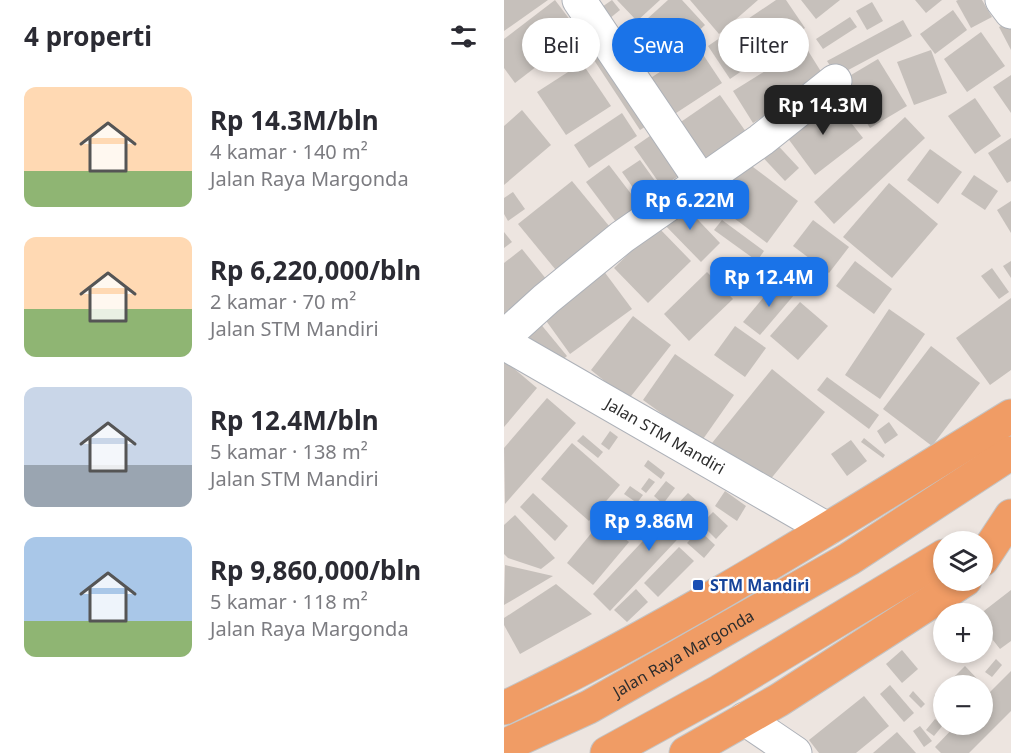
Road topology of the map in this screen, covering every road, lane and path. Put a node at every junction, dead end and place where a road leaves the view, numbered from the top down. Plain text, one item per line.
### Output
1 (579, 0) edge
2 (1002, 0) edge
3 (1011, 12) edge
4 (835, 81) dead end
5 (701, 182) junction
6 (504, 337) edge
7 (504, 343) edge
8 (1011, 416) edge
9 (1011, 453) edge
10 (1011, 515) edge
11 (827, 529) junction
12 (985, 531) edge
13 (993, 543) edge
14 (849, 559) junction
15 (933, 563) edge
16 (947, 591) edge
17 (574, 674) junction
18 (588, 707) junction
19 (504, 708) edge
20 (745, 719) junction
21 (504, 746) edge
22 (607, 753) edge
23 (686, 753) edge
24 (795, 753) edge

1 - 5 street
2 - 3 street
4 - 5 street
5 - 6 street
7 - 11 street, Jalan STM Mandiri
8 - 11 highway, Jalan Raya Margonda
9 - 14 highway, Jalan Raya Margonda
10 - 12 highway
10 - 13 highway
11 - 14 highway
11 - 17 highway, Jalan Raya Margonda
14 - 18 highway, Jalan Raya Margonda
15 - 22 highway
16 - 20 highway
17 - 18 highway
17 - 19 highway, Jalan Raya Margonda
18 - 21 highway, Jalan Raya Margonda
20 - 23 highway
20 - 24 street

